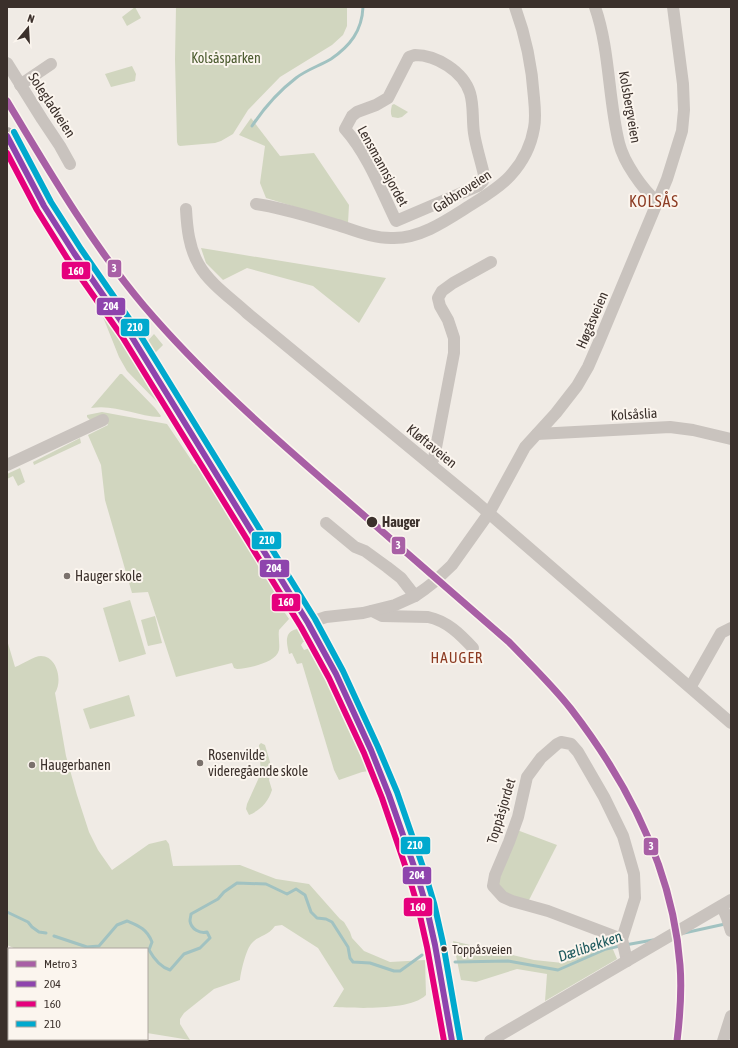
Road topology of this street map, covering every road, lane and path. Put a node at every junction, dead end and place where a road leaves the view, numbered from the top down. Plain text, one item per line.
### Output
1 (515, 7) edge
2 (595, 7) edge
3 (673, 7) edge
4 (7, 63) edge
5 (51, 64) dead end
6 (20, 85) junction
7 (7, 136) edge
8 (70, 164) dead end
9 (657, 202) junction
10 (256, 204) dead end
11 (186, 209) dead end
12 (396, 221) junction
13 (402, 238) junction
14 (491, 262) dead end
15 (103, 420) dead end
16 (537, 434) junction
17 (731, 439) edge
18 (430, 464) junction
19 (7, 465) edge
20 (489, 513) junction
21 (326, 523) dead end
22 (420, 592) junction
23 (372, 611) junction
24 (308, 623) junction
25 (731, 628) edge
26 (473, 648) dead end
27 (691, 686) junction
28 (731, 722) edge
29 (726, 903) edge
30 (731, 931) edge
31 (622, 939) junction
32 (627, 962) junction
33 (444, 1006) junction
34 (731, 1016) edge
35 (442, 1041) edge
36 (452, 1041) edge
37 (489, 1041) edge
38 (723, 1041) edge

1 - 13 street, Gabbroveien
2 - 9 street, Kolsbergveien
3 - 9 street, Høgåsveien
4 - 6 street, Solegladveien
5 - 6 street
6 - 8 street, Solegladveien
7 - 24 main road
9 - 16 street, Høgåsveien
10 - 13 street, Gabbroveien
11 - 18 street, Kløftaveien
12 - 12 street, Lensmannsjordet
12 - 13 street, Lensmannsjordet
14 - 18 street
15 - 19 street
16 - 17 street, Kolsåslia
16 - 20 street, Høgåsveien
18 - 20 street, Kløftaveien
20 - 22 street, Høgåsveien
20 - 27 street, Kløftaveien
21 - 22 street
22 - 23 street, Høgåsveien
23 - 24 street, Høgåsveien
23 - 26 street, Høgåsveien
24 - 33 main road
25 - 27 street
27 - 28 street, Kløftaveien
29 - 30 street
29 - 32 street
31 - 31 street, Toppåsjordet
31 - 32 street, Toppåsjordet
32 - 37 street
33 - 35 main road
33 - 36 main road
34 - 38 street

